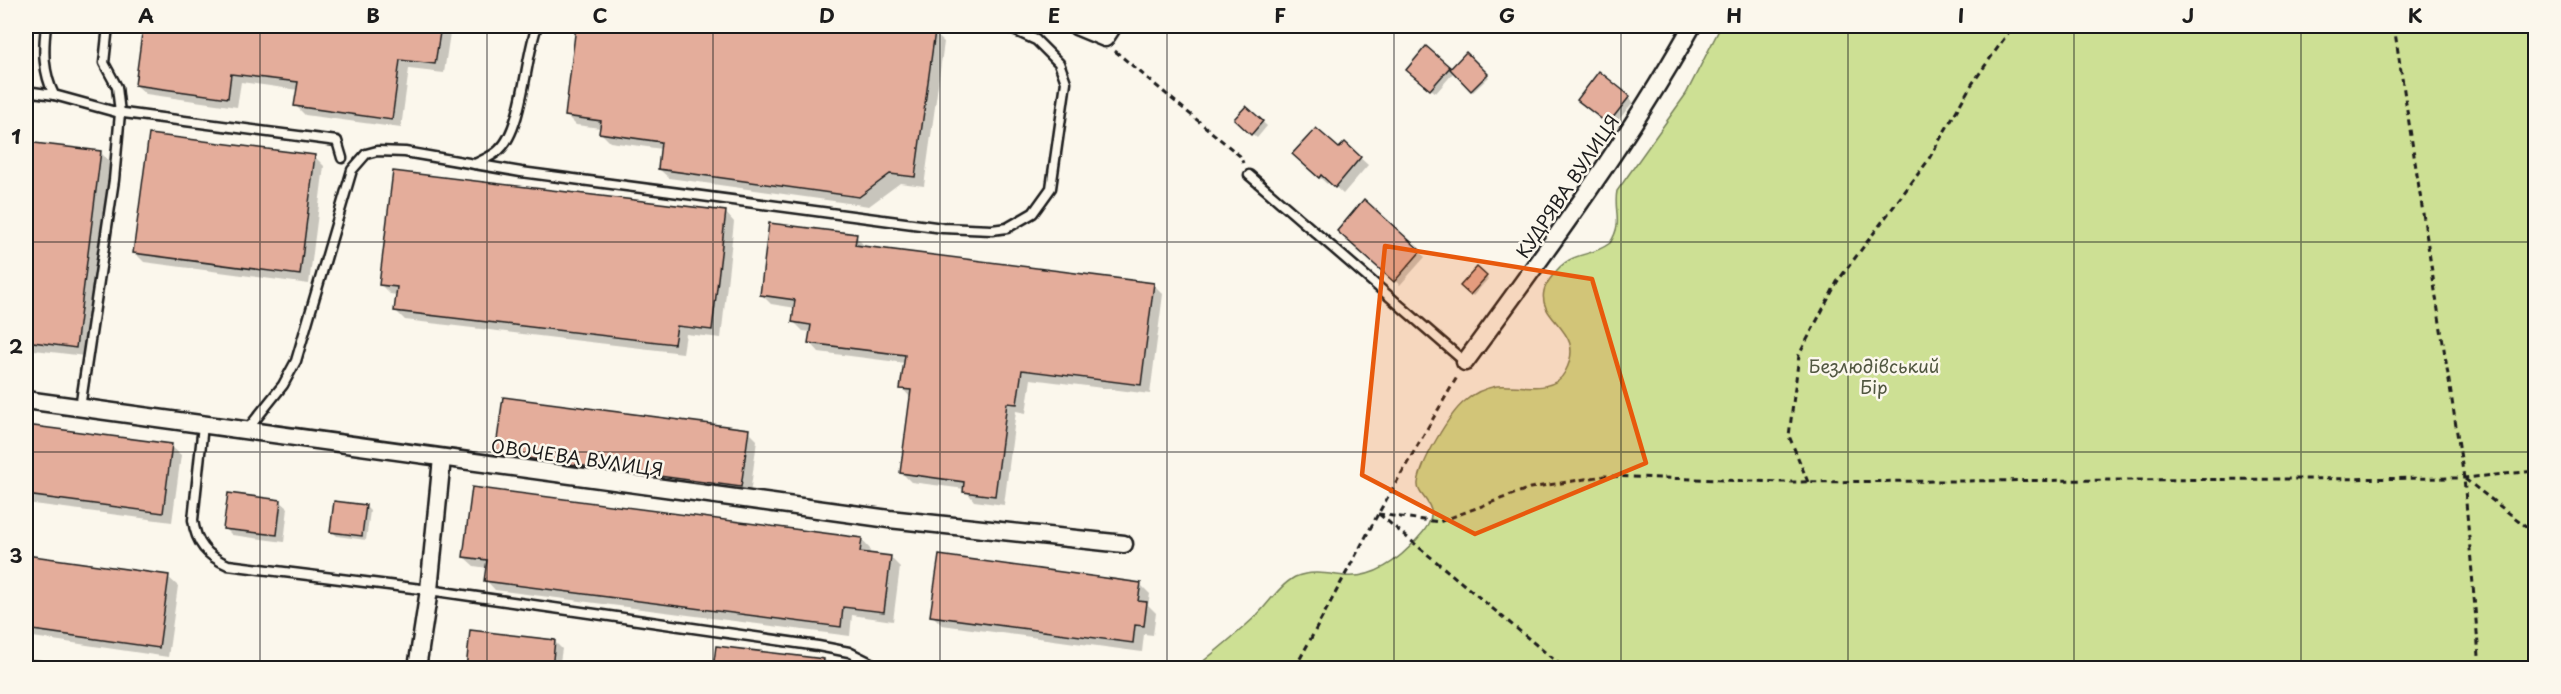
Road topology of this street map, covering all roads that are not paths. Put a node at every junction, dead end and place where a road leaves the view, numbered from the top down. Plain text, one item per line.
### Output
1 (46, 26) edge
2 (108, 26) edge
3 (537, 26) edge
4 (1005, 26) edge
5 (1076, 26) edge
6 (1692, 26) edge
7 (1109, 32) edge
8 (26, 91) edge
9 (54, 95) junction
10 (120, 113) junction
11 (342, 158) dead end
12 (474, 165) junction
13 (1249, 175) road end
14 (1465, 362) joint
15 (26, 400) edge
16 (80, 408) junction
17 (203, 425) junction
18 (247, 430) junction
19 (442, 458) junction
20 (1124, 544) dead end
21 (429, 590) junction
22 (26, 664) edge
23 (57, 669) edge
24 (417, 669) edge
25 (881, 669) edge

1 - 9 lane
2 - 10 lane
3 - 12 lane
4 - 12 lane
5 - 7 street
6 - 14 street, КУДРЯВА ВУЛИЦЯ
8 - 9 lane
9 - 10 lane
10 - 11 lane
10 - 16 lane
12 - 18 lane
13 - 14 lane
15 - 16 street, ОВОЧЕВА ВУЛИЦЯ
16 - 17 street, ОВОЧЕВА ВУЛИЦЯ
17 - 18 street, ОВОЧЕВА ВУЛИЦЯ
17 - 21 lane
18 - 19 street, ОВОЧЕВА ВУЛИЦЯ
19 - 20 street, ОВОЧЕВА ВУЛИЦЯ
19 - 21 street
21 - 24 street
21 - 25 lane
22 - 23 lane

